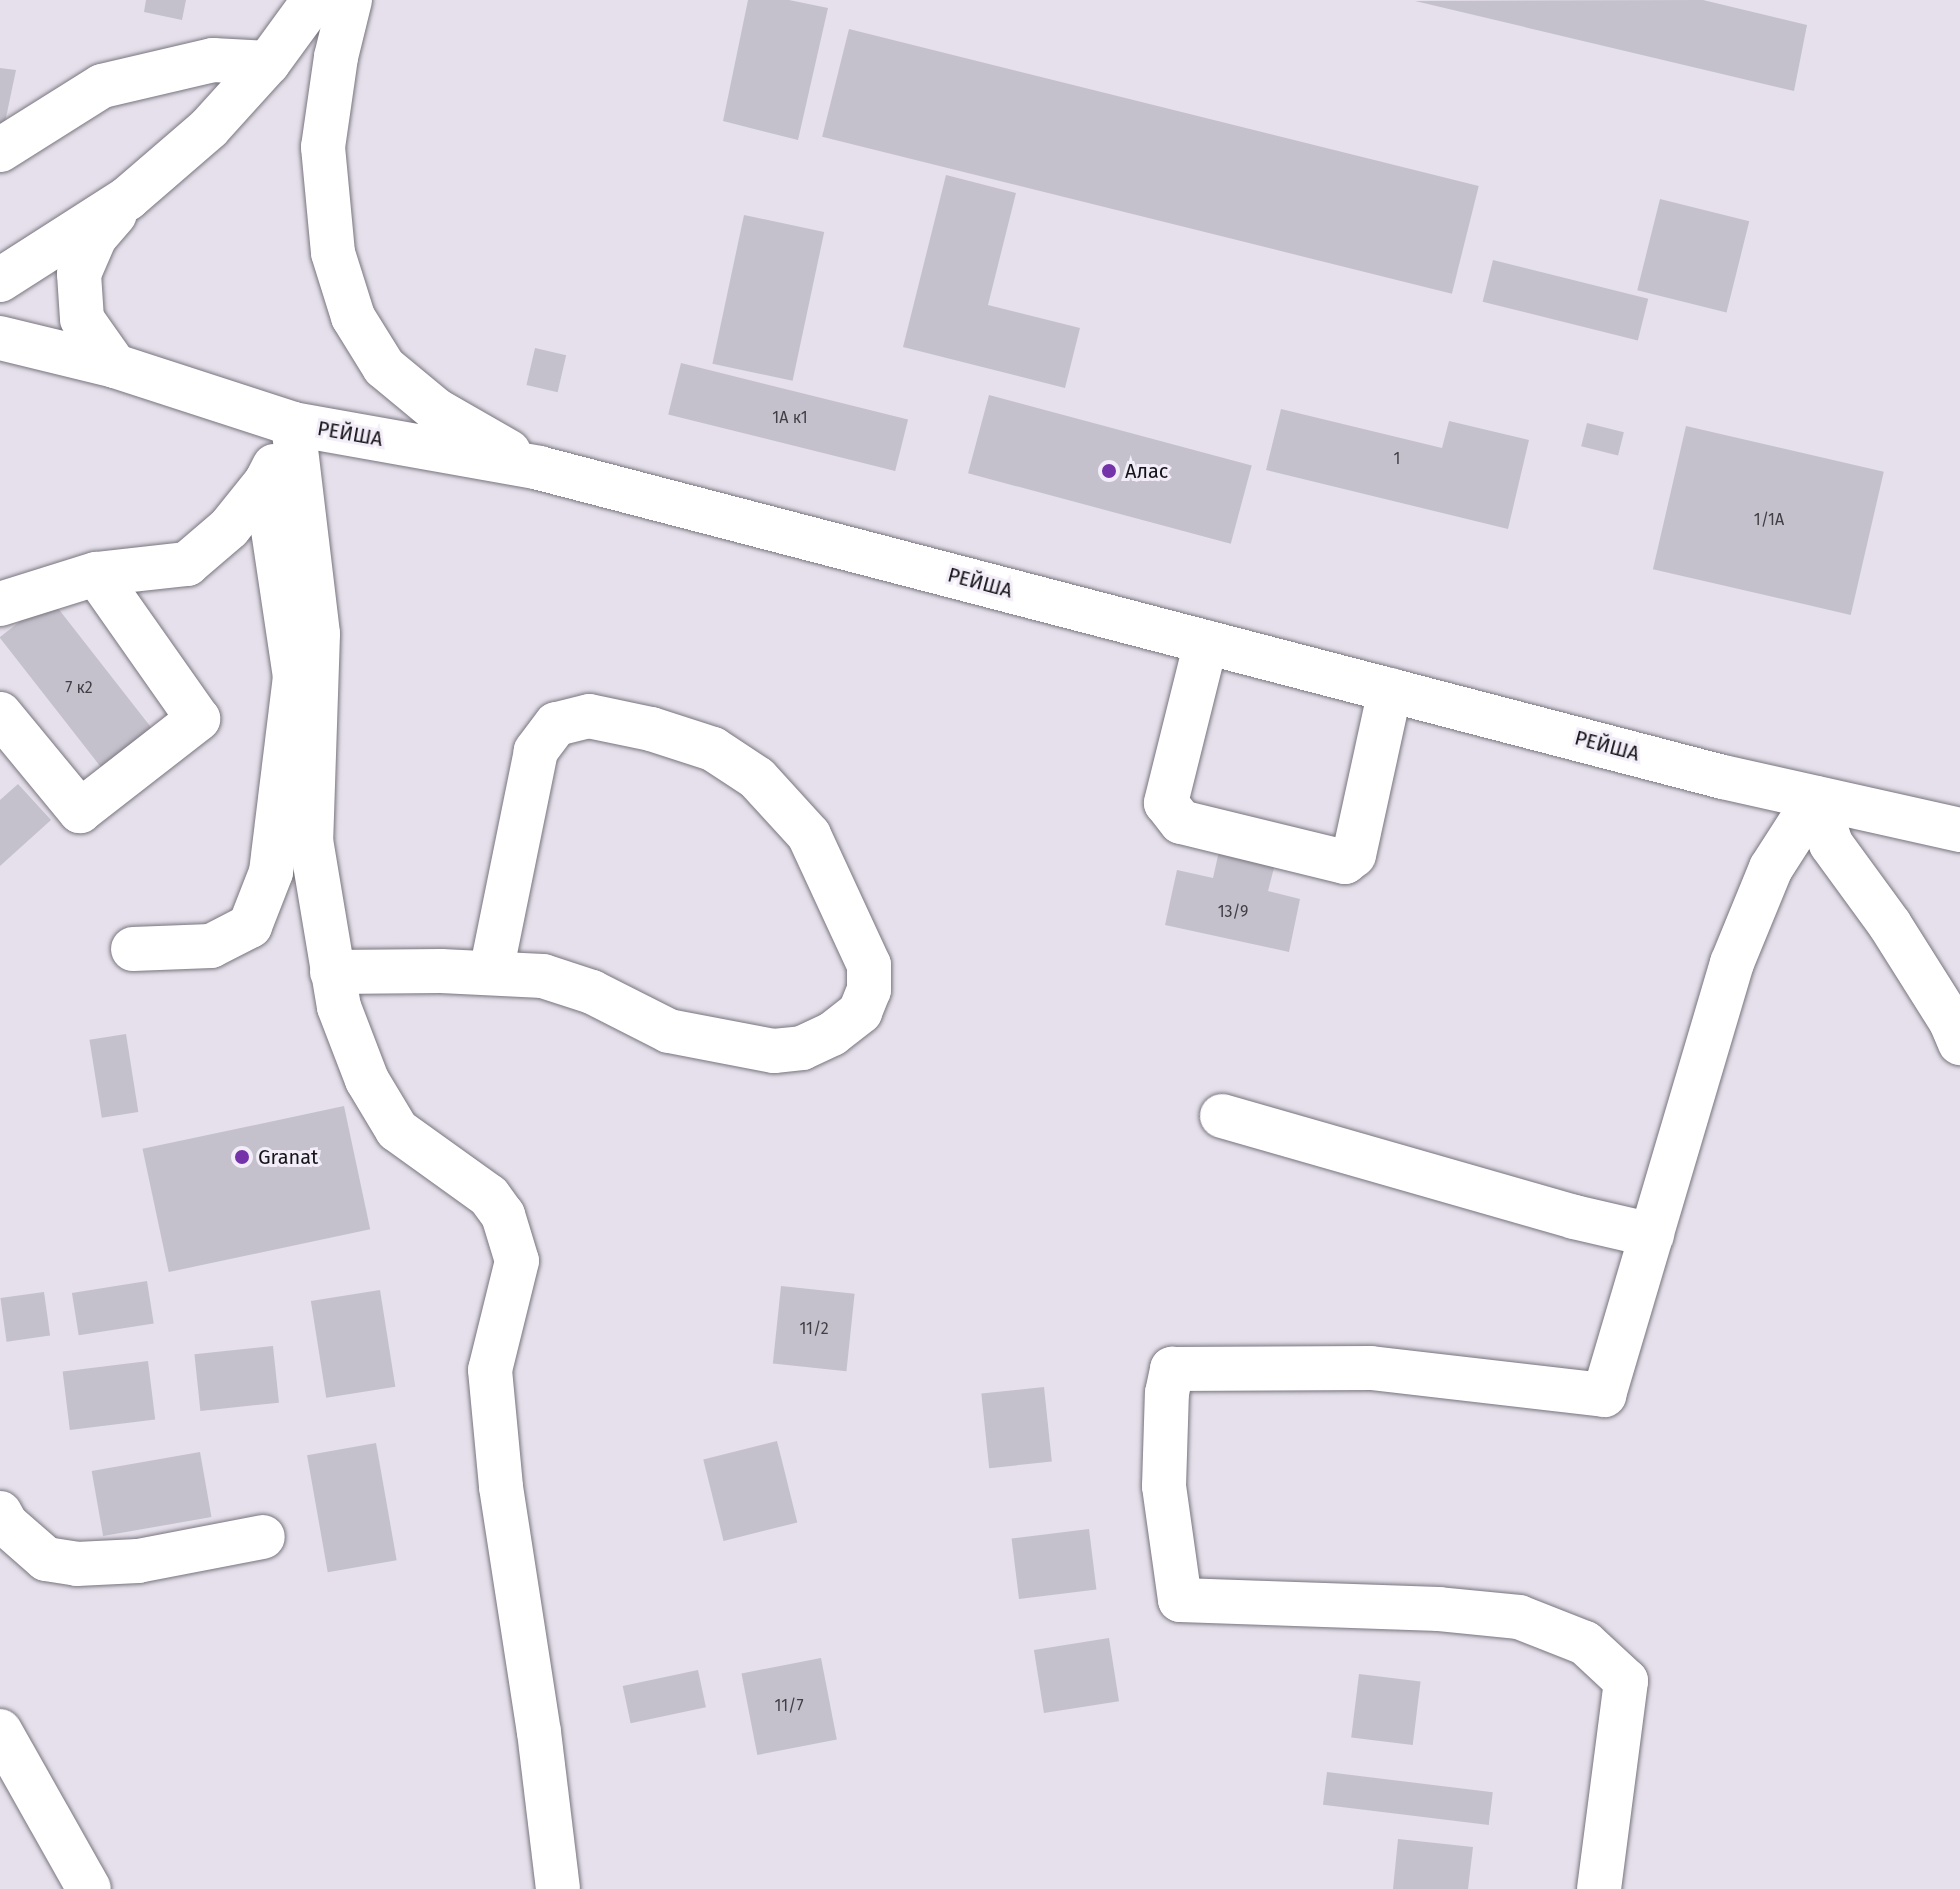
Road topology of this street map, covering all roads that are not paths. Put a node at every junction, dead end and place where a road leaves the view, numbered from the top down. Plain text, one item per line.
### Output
1 (314, 0) edge
2 (350, 0) edge
3 (268, 63) junction
4 (0, 150) edge
5 (128, 198) junction
6 (0, 280) edge
7 (0, 338) edge
8 (115, 366) junction
9 (293, 424) junction
10 (539, 468) junction
11 (266, 482) junction
12 (96, 574) junction
13 (0, 604) edge
14 (1206, 642) junction
15 (1390, 690) junction
16 (0, 714) edge
17 (1816, 798) junction
18 (1960, 830) edge
19 (133, 949) dead end
20 (332, 972) junction
21 (491, 972) junction
22 (1960, 1043) edge
23 (1222, 1116) dead end
24 (1652, 1235) junction
25 (0, 1513) edge
26 (263, 1537) dead end
27 (0, 1731) edge
28 (89, 1889) edge
29 (558, 1889) edge
30 (1599, 1889) edge

1 - 3 street
2 - 10 street
3 - 4 street
3 - 5 street
5 - 6 street
5 - 8 street
7 - 8 street, РЕЙША
8 - 9 street, РЕЙША
9 - 10 street, РЕЙША
9 - 11 street
9 - 20 street
10 - 14 street, РЕЙША
11 - 12 street
11 - 19 street
12 - 13 street
12 - 16 street
14 - 15 street, РЕЙША
14 - 15 street
15 - 17 street, РЕЙША
17 - 18 street, РЕЙША
17 - 22 street
17 - 24 street
20 - 21 street
20 - 29 street
21 - 21 street
23 - 24 street
24 - 30 street
25 - 26 street
27 - 28 street

